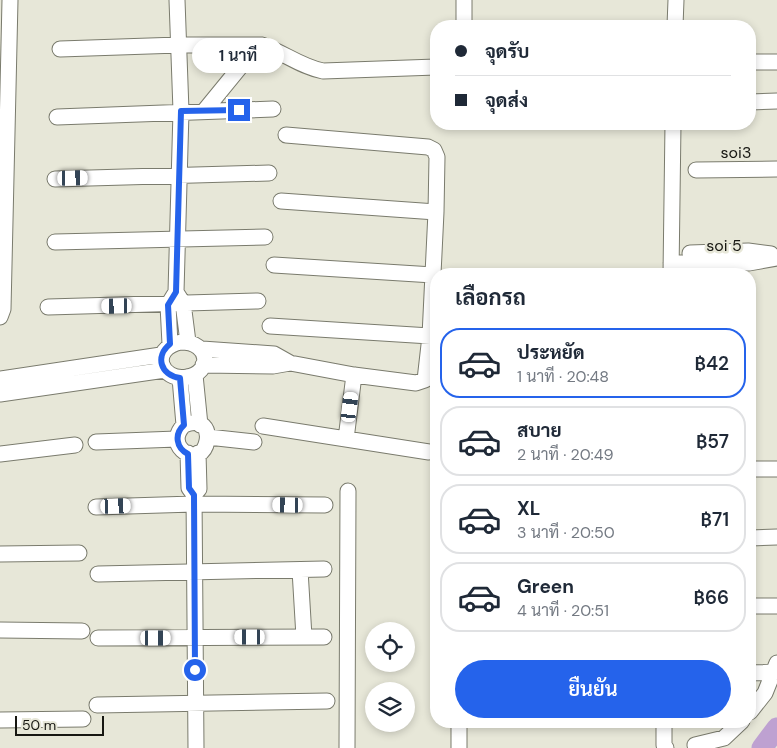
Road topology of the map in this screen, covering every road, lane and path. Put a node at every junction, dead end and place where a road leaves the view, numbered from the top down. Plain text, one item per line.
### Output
1 (10, 0) edge
2 (177, 0) edge
3 (464, 0) edge
4 (676, 0) edge
5 (464, 20) edge
6 (675, 20) edge
7 (179, 45) junction
8 (262, 45) junction
9 (60, 49) dead end
10 (756, 62) edge
11 (777, 62) edge
12 (430, 67) edge
13 (777, 101) edge
14 (756, 102) edge
15 (273, 109) dead end
16 (204, 110) junction
17 (181, 111) junction
18 (57, 117) dead end
19 (673, 130) edge
20 (286, 135) dead end
21 (777, 169) edge
22 (696, 170) dead end
23 (269, 173) dead end
24 (178, 176) junction
25 (56, 179) dead end
26 (281, 200) dead end
27 (436, 212) junction
28 (265, 237) dead end
29 (177, 239) junction
30 (55, 242) dead end
31 (777, 256) edge
32 (671, 263) edge
33 (274, 265) dead end
34 (433, 268) edge
35 (430, 275) edge
36 (176, 300) junction
37 (258, 301) dead end
38 (48, 307) dead end
39 (0, 317) edge
40 (270, 326) dead end
41 (430, 336) joint
42 (188, 342) junction
43 (202, 349) junction
44 (165, 356) junction
45 (290, 363) junction
46 (199, 370) junction
47 (354, 375) junction
48 (180, 378) junction
49 (0, 379) edge
50 (0, 394) edge
51 (184, 425) junction
52 (263, 426) dead end
53 (204, 431) junction
54 (177, 439) junction
55 (346, 439) junction
56 (96, 442) dead end
57 (254, 442) dead end
58 (75, 445) dead end
59 (429, 452) dead end
60 (193, 453) junction
61 (0, 454) edge
62 (756, 469) edge
63 (777, 469) edge
64 (348, 491) dead end
65 (194, 500) junction
66 (325, 505) dead end
67 (96, 507) dead end
68 (777, 537) edge
69 (756, 538) edge
70 (79, 553) dead end
71 (0, 554) edge
72 (300, 570) junction
73 (324, 570) dead end
74 (194, 572) junction
75 (98, 574) dead end
76 (756, 606) edge
77 (777, 606) edge
78 (0, 630) edge
79 (82, 631) dead end
80 (304, 637) junction
81 (324, 637) dead end
82 (98, 638) dead end
83 (195, 638) junction
84 (775, 667) edge
85 (756, 672) edge
86 (328, 700) dead end
87 (196, 703) junction
88 (756, 704) edge
89 (97, 705) dead end
90 (83, 719) dead end
91 (0, 720) edge
92 (459, 728) edge
93 (664, 728) edge
94 (735, 728) edge
95 (695, 745) dead end
96 (665, 747) edge
97 (196, 748) edge
98 (347, 748) edge
99 (459, 748) edge

1 - 39 street
2 - 7 street
3 - 5 street
4 - 6 street
7 - 8 street
7 - 9 street
7 - 17 street
8 - 12 street
8 - 16 street
10 - 11 street
13 - 14 street
15 - 16 street
16 - 17 street
17 - 18 street
17 - 24 street
19 - 32 street
20 - 27 street
21 - 22 street, soi3
23 - 24 street
24 - 25 street
24 - 29 street
26 - 27 street
27 - 34 street
28 - 29 street
29 - 30 street
29 - 36 street
31 - 32 street, soi 5
33 - 35 street
36 - 37 street
36 - 38 street
36 - 42 street
36 - 44 street
40 - 41 street
41 - 47 street
42 - 43 street
42 - 44 street
43 - 45 street
43 - 46 street
44 - 48 street
44 - 49 street
44 - 50 street
45 - 46 street
45 - 47 street
46 - 48 street
46 - 53 street
47 - 55 street
48 - 51 street
51 - 53 street
51 - 54 street
52 - 55 street
53 - 57 street
53 - 60 street
54 - 56 street
54 - 60 street
55 - 59 street
58 - 61 street
60 - 65 street
62 - 63 street
64 - 98 street
65 - 66 street
65 - 67 street
65 - 74 street
68 - 69 street
70 - 71 street
72 - 73 street
72 - 74 street
72 - 80 street
74 - 75 street
74 - 83 street
76 - 77 street
78 - 79 street
80 - 81 street
80 - 83 street
82 - 83 street
83 - 87 street
84 - 85 street
84 - 88 street
86 - 87 street
87 - 89 street
87 - 97 street
90 - 91 street
92 - 99 street
93 - 96 street
94 - 95 street

